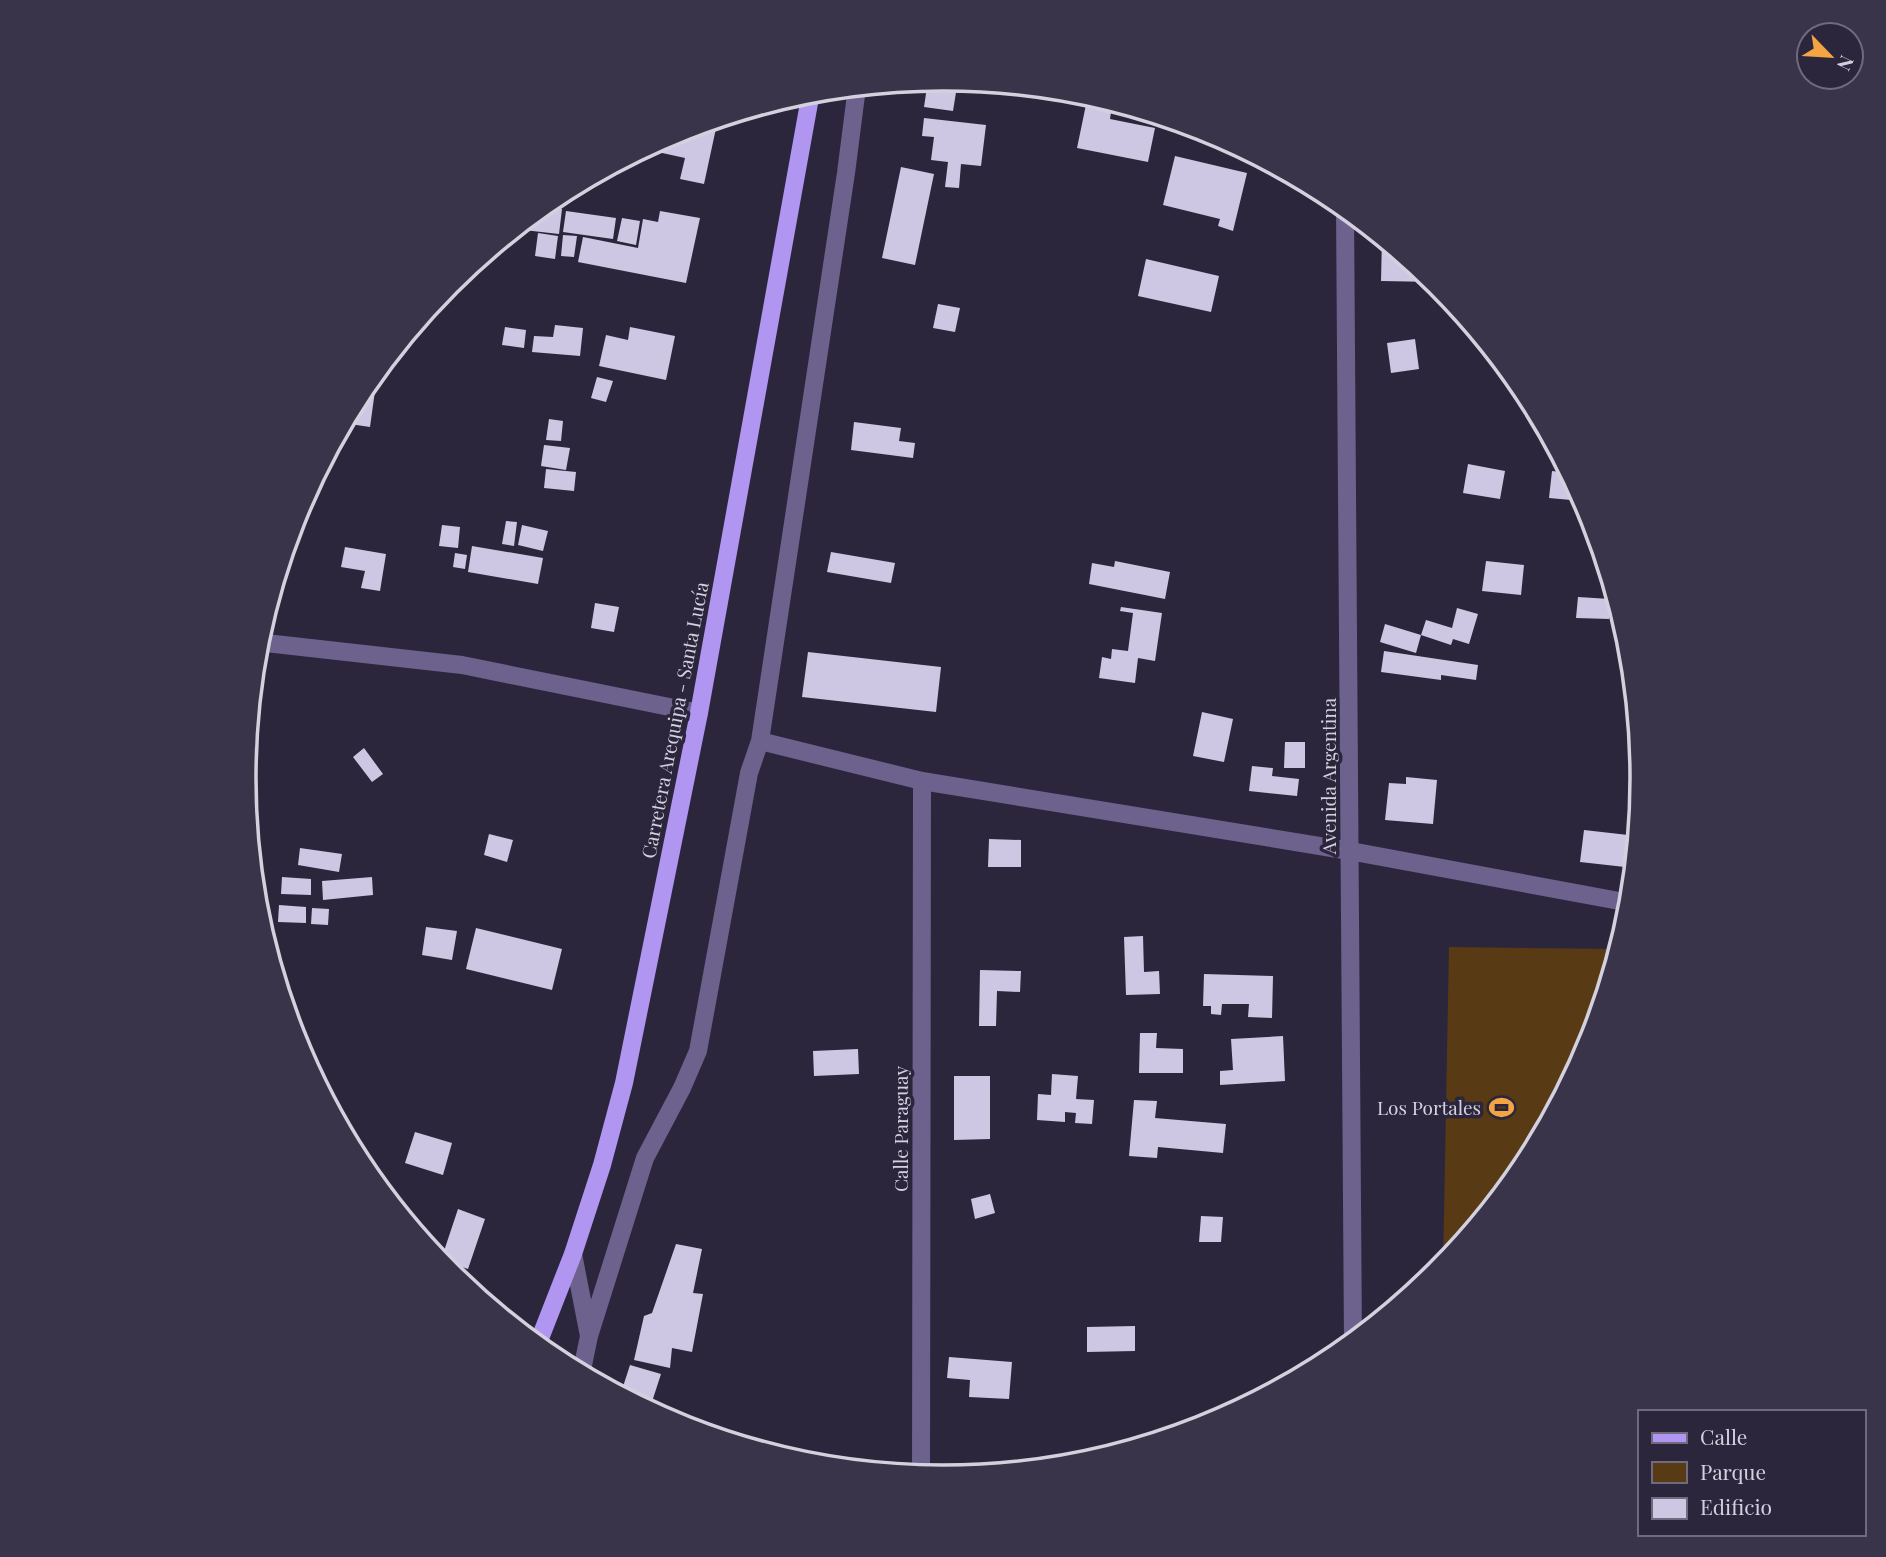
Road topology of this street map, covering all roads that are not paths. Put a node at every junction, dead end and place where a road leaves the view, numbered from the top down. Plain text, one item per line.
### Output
1 (856, 97) edge
2 (809, 104) edge
3 (1345, 221) edge
4 (269, 643) edge
5 (699, 713) junction
6 (760, 741) junction
7 (922, 781) junction
8 (1350, 851) junction
9 (1619, 901) edge
10 (573, 1254) junction
11 (1353, 1330) edge
12 (541, 1336) edge
13 (589, 1336) junction
14 (583, 1364) edge
15 (920, 1465) edge

1 - 6 street
2 - 5 main road, Carretera Arequipa - Santa Lucía
3 - 8 street, Avenida Argentina
4 - 5 street
5 - 10 main road, Carretera Arequipa - Santa Lucía
6 - 7 street
6 - 13 street
7 - 8 street
7 - 15 street, Calle Paraguay
8 - 9 street
8 - 11 street, Avenida Argentina
10 - 12 main road, Carretera Arequipa - Santa Lucía
10 - 13 street
13 - 14 street

